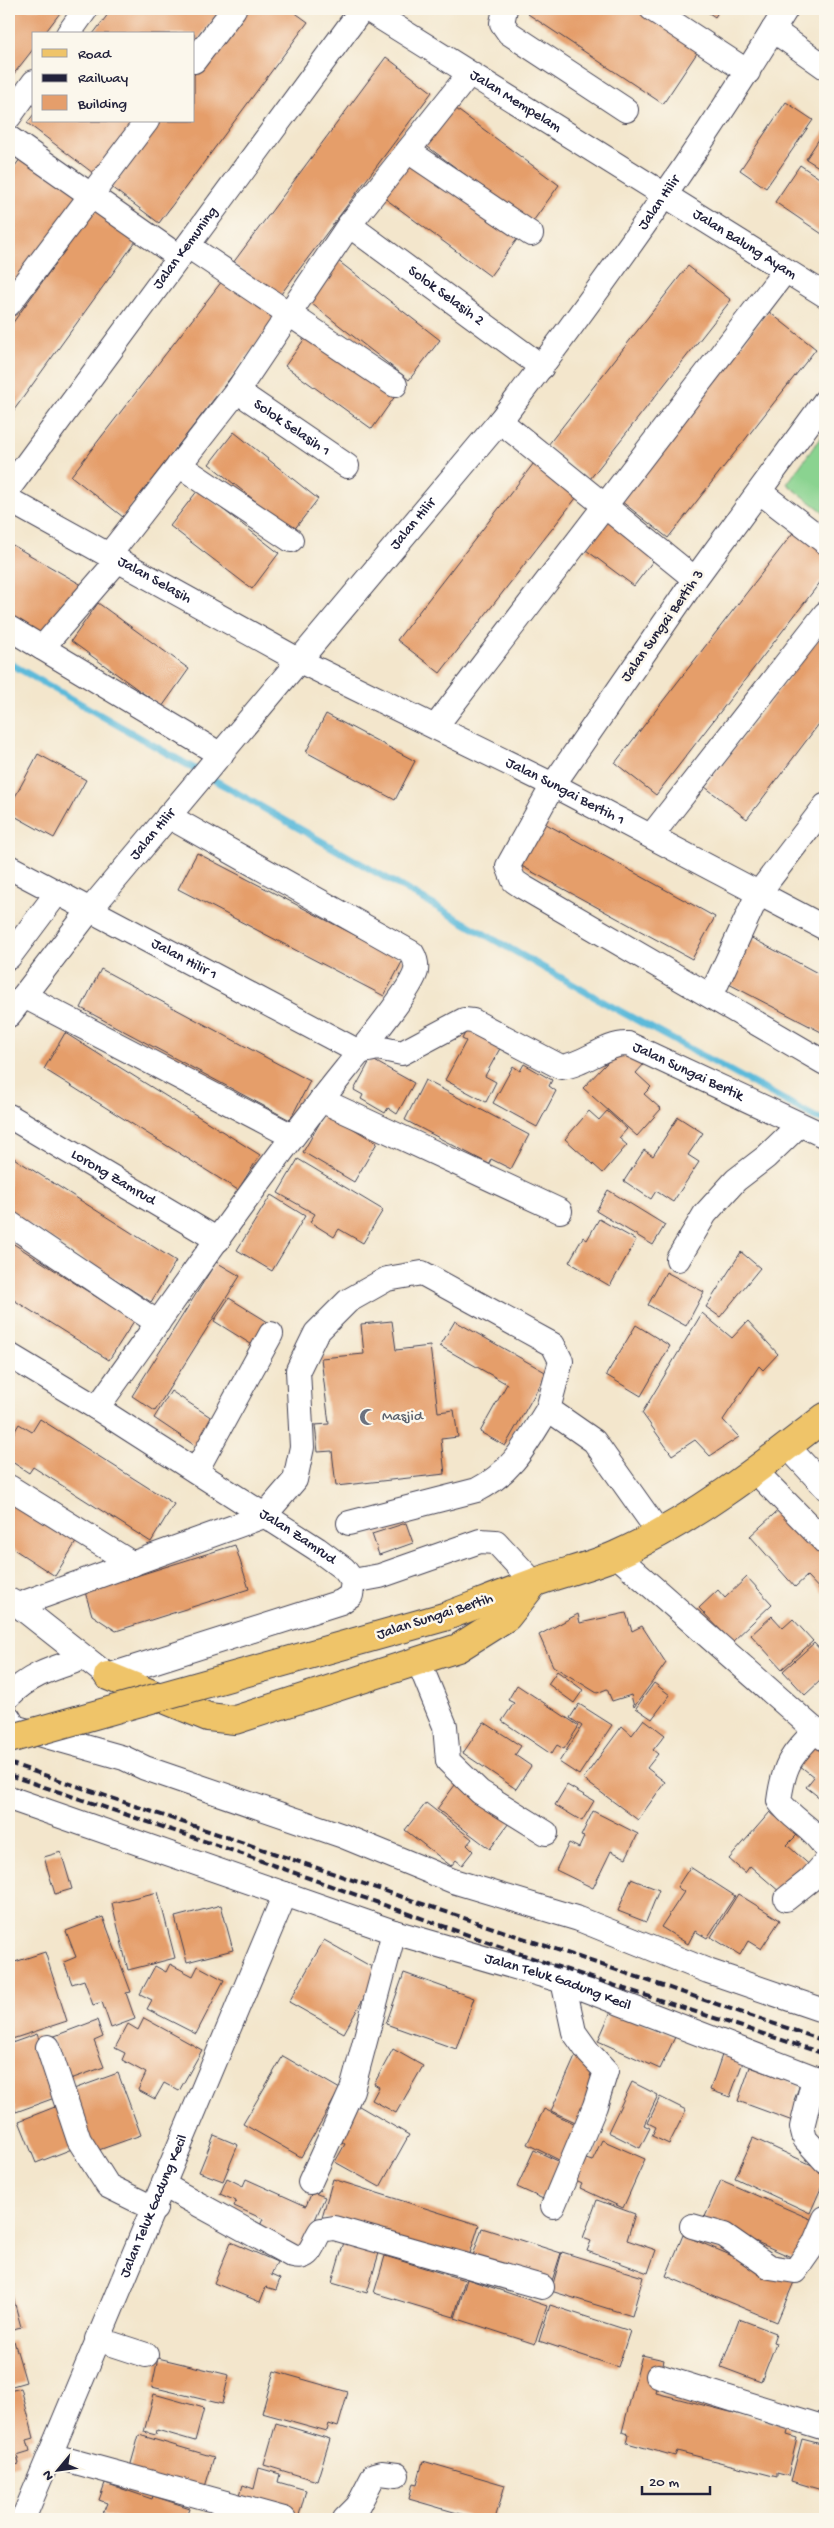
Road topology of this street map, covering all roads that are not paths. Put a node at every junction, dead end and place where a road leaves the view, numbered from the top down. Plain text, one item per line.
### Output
1 (86, 9) edge
2 (234, 9) edge
3 (362, 9) edge
4 (367, 9) edge
5 (505, 9) edge
6 (652, 9) edge
7 (786, 9) edge
8 (772, 30) junction
9 (69, 32) edge
10 (195, 60) edge
11 (825, 67) edge
12 (748, 72) junction
13 (469, 74) junction
14 (32, 85) edge
15 (626, 110) dead end
16 (9, 117) edge
17 (146, 122) edge
18 (9, 138) edge
19 (408, 151) junction
20 (665, 193) junction
21 (90, 195) junction
22 (349, 225) junction
23 (531, 234) dead end
24 (184, 252) junction
25 (785, 270) junction
26 (825, 295) edge
27 (9, 304) edge
28 (290, 313) junction
29 (542, 367) junction
30 (395, 385) dead end
31 (237, 391) junction
32 (825, 401) edge
33 (500, 421) junction
34 (179, 465) junction
35 (347, 466) dead end
36 (9, 488) edge
37 (760, 492) junction
38 (9, 500) edge
39 (605, 506) junction
40 (291, 540) dead end
41 (825, 542) edge
42 (113, 558) junction
43 (695, 579) junction
44 (825, 614) edge
45 (9, 628) edge
46 (42, 648) junction
47 (300, 661) junction
48 (436, 726) junction
49 (211, 767) junction
50 (553, 785) junction
51 (825, 806) edge
52 (168, 816) junction
53 (651, 836) junction
54 (9, 867) edge
55 (57, 893) junction
56 (758, 894) junction
57 (89, 911) junction
58 (825, 928) edge
59 (9, 957) edge
60 (24, 996) junction
61 (711, 996) junction
62 (9, 1015) edge
63 (359, 1052) junction
64 (825, 1063) edge
65 (321, 1100) junction
66 (9, 1116) edge
67 (798, 1126) junction
68 (292, 1136) junction
69 (825, 1136) edge
70 (560, 1211) dead end
71 (9, 1224) edge
72 (218, 1240) junction
73 (678, 1259) dead end
74 (158, 1323) junction
75 (271, 1334) dead end
76 (9, 1357) edge
77 (97, 1408) junction
78 (548, 1409) junction
79 (825, 1417) edge
80 (787, 1446) junction
81 (754, 1470) junction
82 (196, 1471) junction
83 (9, 1486) edge
84 (825, 1487) edge
85 (264, 1516) junction
86 (349, 1523) dead end
87 (660, 1534) junction
88 (825, 1542) edge
89 (616, 1555) junction
90 (133, 1564) junction
91 (353, 1581) junction
92 (534, 1582) junction
93 (13, 1603) edge
94 (84, 1658) junction
95 (418, 1660) junction
96 (108, 1676) junction
97 (9, 1696) edge
98 (9, 1718) edge
99 (821, 1734) edge
100 (9, 1739) edge
101 (9, 1798) edge
102 (546, 1833) dead end
103 (825, 1848) edge
104 (825, 1863) edge
105 (286, 1894) junction
106 (786, 1899) dead end
107 (394, 1932) junction
108 (563, 1981) junction
109 (825, 2011) edge
110 (48, 2047) dead end
111 (819, 2080) edge
112 (825, 2161) edge
113 (310, 2182) dead end
114 (165, 2186) junction
115 (553, 2206) dead end
116 (154, 2209) junction
117 (825, 2218) edge
118 (692, 2226) dead end
119 (542, 2287) dead end
120 (97, 2339) junction
121 (146, 2355) dead end
122 (658, 2376) dead end
123 (825, 2428) edge
124 (50, 2455) junction
125 (397, 2475) dead end
126 (23, 2519) edge
127 (284, 2519) edge
128 (345, 2519) edge

1 - 9 street
2 - 10 street
3 - 24 street, Jalan Kemuning
4 - 13 street, Jalan Mempelam
5 - 15 street
6 - 12 street
7 - 8 street, Jalan Hilir
8 - 11 street
8 - 12 street, Jalan Hilir
12 - 20 street, Jalan Hilir
13 - 19 street
13 - 20 street, Jalan Mempelam
14 - 16 street
17 - 21 street
18 - 21 street
19 - 22 street
19 - 23 street
20 - 25 street, Jalan Balung Ayam
20 - 29 street, Jalan Hilir
21 - 24 street
21 - 27 street
22 - 28 street
22 - 29 street, Solok Selasih 2
24 - 28 street
24 - 36 street, Jalan Kemuning
25 - 26 street, Jalan Balung Ayam
25 - 39 street
28 - 30 street
28 - 31 street
29 - 33 street, Jalan Hilir
31 - 34 street
31 - 35 street, Solok Selasih 1
32 - 37 street, Jalan Sungai Bertih 3
33 - 39 street
33 - 47 street, Jalan Hilir
34 - 40 street
34 - 42 street
37 - 41 street
37 - 43 street, Jalan Sungai Bertih 3
38 - 42 street, Jalan Selasih
39 - 43 street
39 - 48 street
42 - 46 street
42 - 47 street, Jalan Selasih
43 - 50 street, Jalan Sungai Bertih 3
44 - 53 street
45 - 46 street
46 - 49 street
47 - 48 street, Jalan Sungai Bertih 1
47 - 49 street, Jalan Hilir
48 - 50 street, Jalan Sungai Bertih 1
49 - 52 street, Jalan Hilir
50 - 53 street, Jalan Sungai Bertih 1
50 - 61 street, Jalan Sungai Bertih 3
51 - 56 street
52 - 57 street, Jalan Hilir
52 - 63 street
53 - 56 street, Jalan Sungai Bertih 1
54 - 55 street, Jalan Hilir 1
55 - 57 street, Jalan Hilir 1
55 - 59 street
56 - 58 street, Jalan Sungai Bertih 1
56 - 61 street
57 - 60 street, Jalan Hilir
57 - 63 street, Jalan Hilir 1
60 - 62 street, Jalan Hilir
60 - 68 street
61 - 64 street
63 - 65 street
63 - 67 street, Jalan Sungai Bertik
65 - 68 street
65 - 70 street
66 - 72 street, Lorong Zamrud
67 - 69 street, Jalan Sungai Bertik
67 - 73 street
68 - 72 street
71 - 74 street
72 - 74 street
74 - 77 street
75 - 82 street
76 - 77 street, Jalan Zamrud
77 - 82 street, Jalan Zamrud
78 - 85 street
78 - 86 street
78 - 87 street
79 - 80 main road, Jalan Sungai Bertih
80 - 81 main road, Jalan Sungai Bertih
80 - 84 street
81 - 87 main road, Jalan Sungai Bertih
81 - 88 street
82 - 85 street, Jalan Zamrud
83 - 90 street
85 - 90 street
85 - 91 street, Jalan Zamrud
87 - 89 main road, Jalan Sungai Bertih
89 - 92 main road, Jalan Sungai Bertih
89 - 99 street
90 - 93 street
91 - 92 street
91 - 96 street
92 - 95 main road
92 - 100 main road, Jalan Sungai Bertih, bridge
93 - 94 street
94 - 96 street
94 - 97 street
95 - 96 main road
95 - 102 street
98 - 109 street
99 - 103 street
101 - 105 street, Jalan Teluk Gadung Kecil
104 - 106 street
105 - 107 street, Jalan Teluk Gadung Kecil
105 - 114 street, Jalan Teluk Gadung Kecil
107 - 108 street, Jalan Teluk Gadung Kecil
107 - 113 street
108 - 111 street, Jalan Teluk Gadung Kecil
108 - 115 street
110 - 116 street
111 - 112 street
114 - 116 street, Jalan Teluk Gadung Kecil
114 - 119 street
116 - 120 street, Jalan Teluk Gadung Kecil
117 - 118 street
120 - 121 street
120 - 124 street, Jalan Teluk Gadung Kecil
122 - 123 street
124 - 126 street, Jalan Teluk Gadung Kecil
124 - 127 street
125 - 128 street

